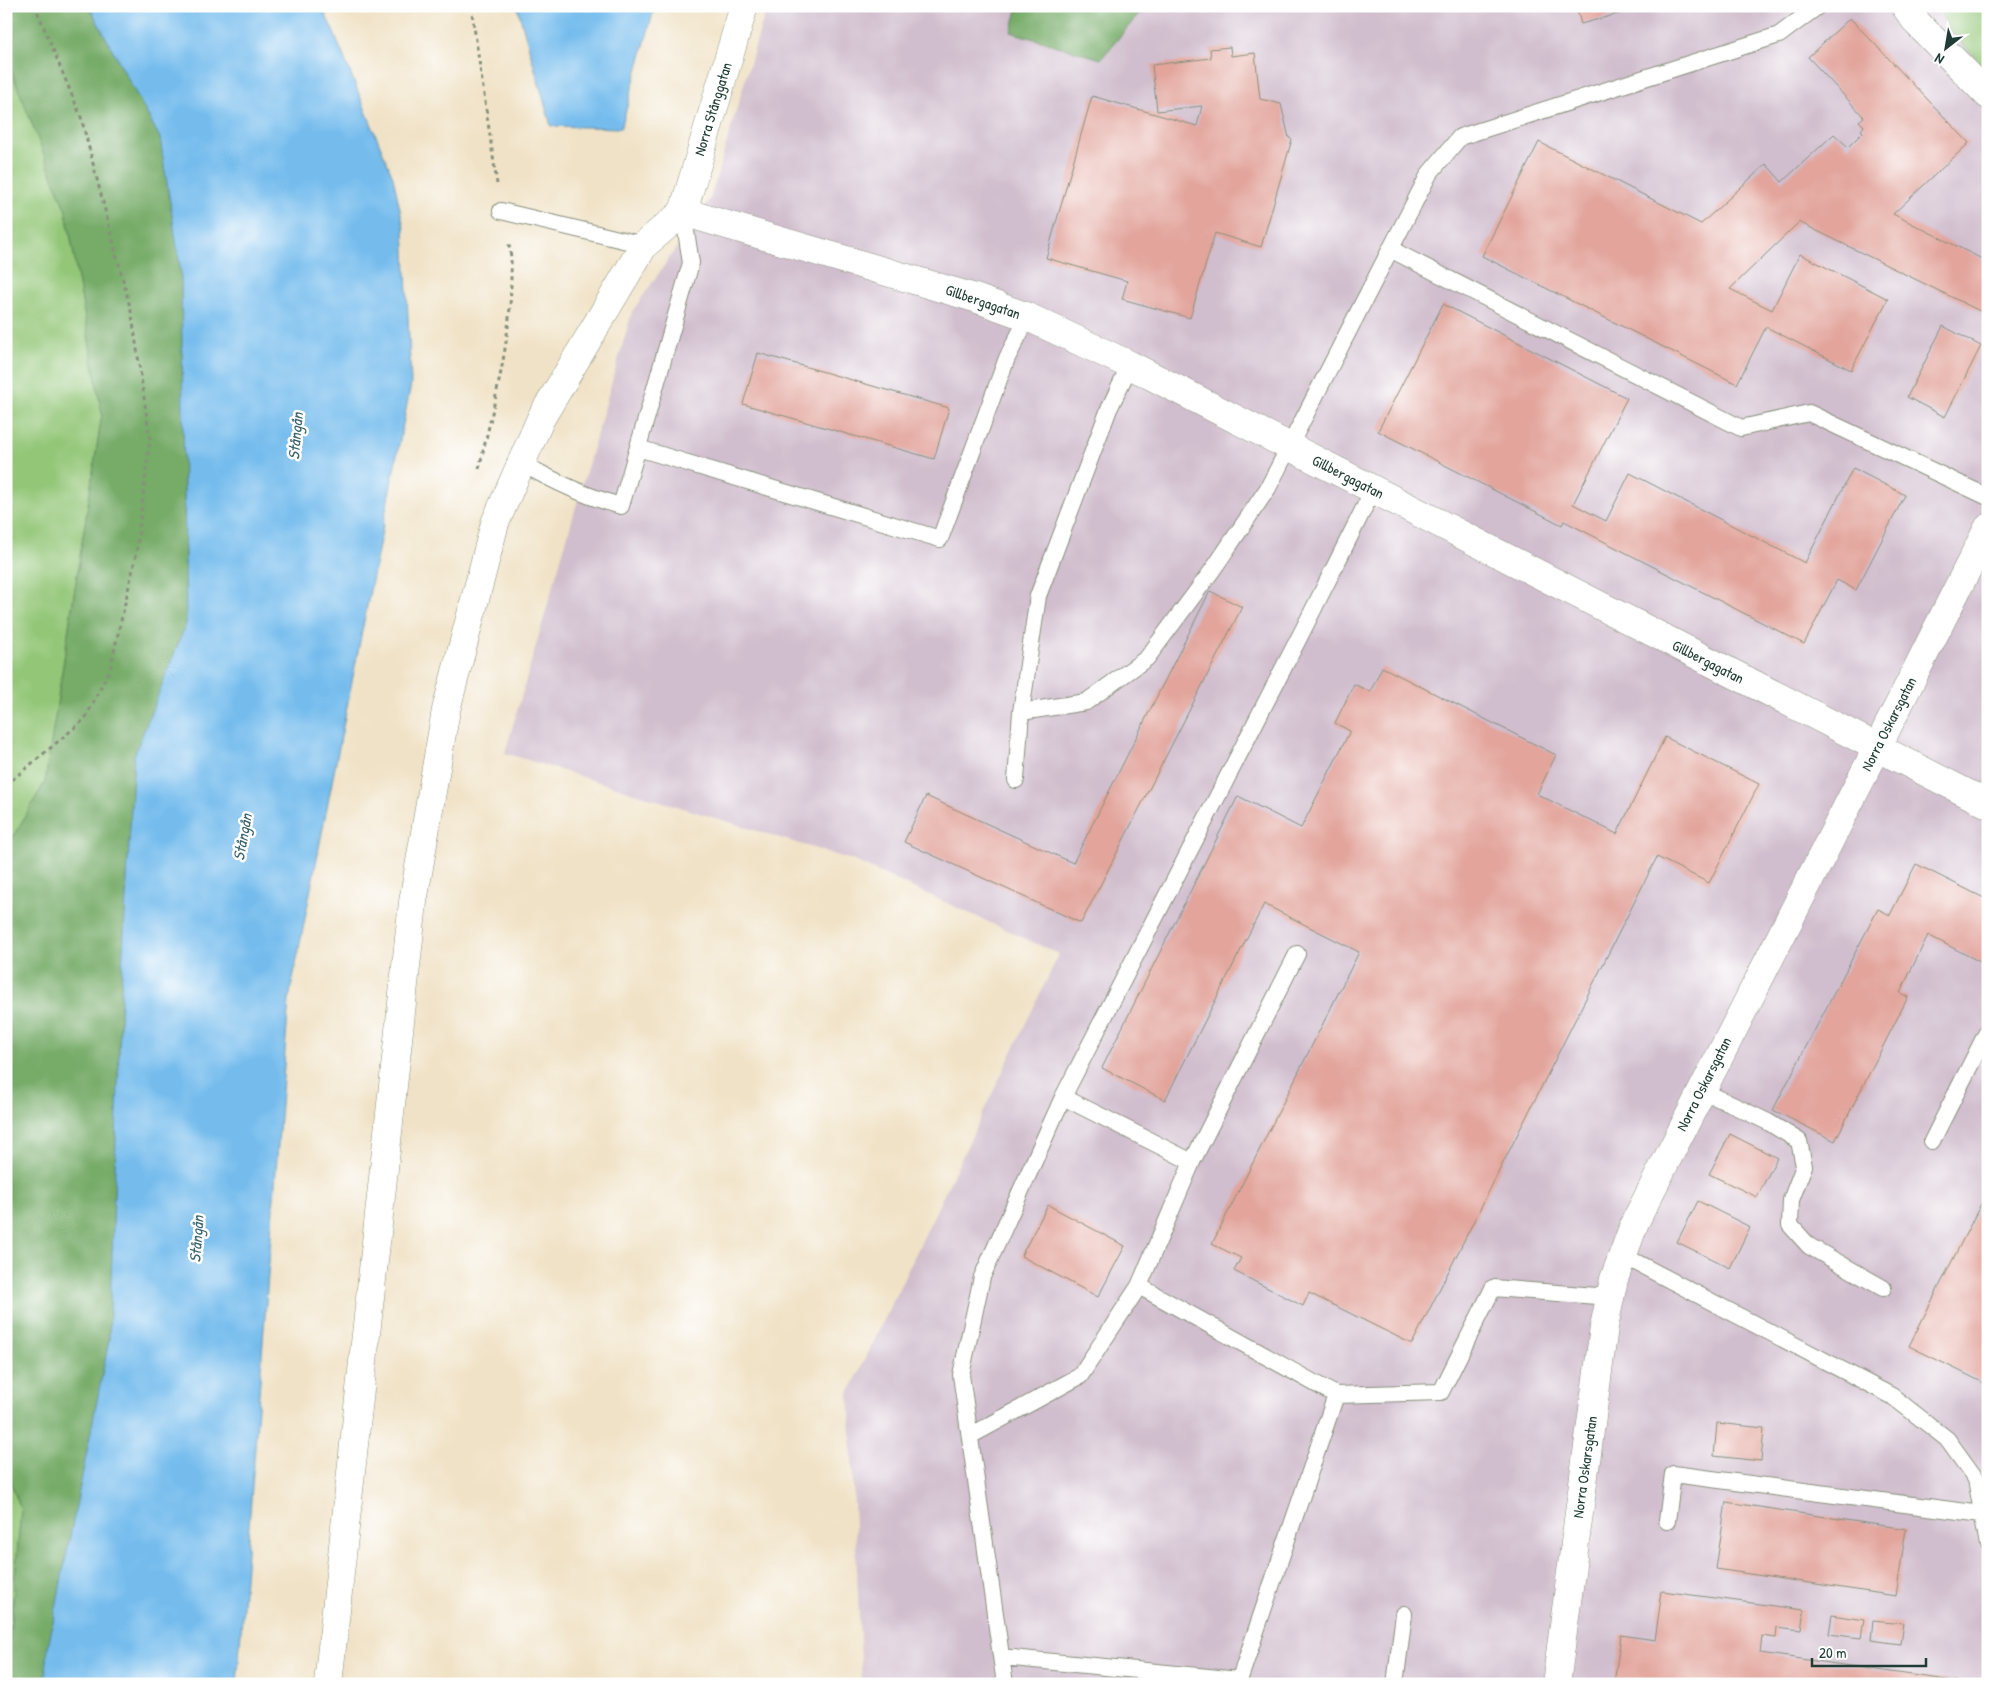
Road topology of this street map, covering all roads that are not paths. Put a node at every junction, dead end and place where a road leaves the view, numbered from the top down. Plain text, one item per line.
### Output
1 (744, 6) edge
2 (1818, 6) edge
3 (1905, 6) edge
4 (1988, 95) edge
5 (500, 211) dead end
6 (682, 212) junction
7 (644, 245) junction
8 (1390, 249) junction
9 (1028, 317) junction
10 (1130, 365) junction
11 (1288, 446) junction
12 (638, 448) junction
13 (521, 463) junction
14 (1373, 490) junction
15 (1988, 497) edge
16 (1988, 528) edge
17 (1020, 712) junction
18 (1878, 748) junction
19 (1016, 780) dead end
20 (1988, 804) edge
21 (1297, 954) dead end
22 (1988, 1030) edge
23 (1701, 1090) junction
24 (1063, 1097) junction
25 (1932, 1141) dead end
26 (1192, 1162) junction
27 (1622, 1255) junction
28 (1139, 1286) junction
29 (1883, 1288) dead end
30 (1610, 1297) junction
31 (1336, 1395) junction
32 (970, 1436) junction
33 (1982, 1514) junction
34 (1667, 1521) dead end
35 (1988, 1545) edge
36 (1404, 1614) dead end
37 (1002, 1658) junction
38 (1239, 1682) edge
39 (328, 1684) edge
40 (1005, 1684) edge
41 (1395, 1684) edge
42 (1556, 1684) edge

1 - 6 street, Norra Stånggatan
2 - 8 lane
3 - 4 street
5 - 7 lane
6 - 7 street
6 - 9 street, Gillbergagatan
6 - 12 lane
7 - 13 street
8 - 11 lane
8 - 15 lane
9 - 10 street, Gillbergagatan
9 - 12 lane
10 - 11 street, Gillbergagatan
10 - 17 lane
11 - 14 street, Gillbergagatan
11 - 17 lane
12 - 13 lane
13 - 39 street
14 - 18 street, Gillbergagatan
14 - 24 lane
16 - 18 street, Norra Oskarsgatan
17 - 19 lane
18 - 20 street, Gillbergagatan
18 - 23 street, Norra Oskarsgatan
21 - 26 lane
22 - 25 lane
23 - 27 street, Norra Oskarsgatan
23 - 29 lane
24 - 26 lane
24 - 32 lane
26 - 28 lane
27 - 30 street, Norra Oskarsgatan
27 - 33 lane
28 - 31 lane
28 - 32 lane
30 - 31 lane
30 - 42 street, Norra Oskarsgatan
31 - 38 lane
32 - 37 lane
33 - 34 lane
33 - 35 lane
36 - 41 lane
37 - 38 lane
37 - 40 lane

